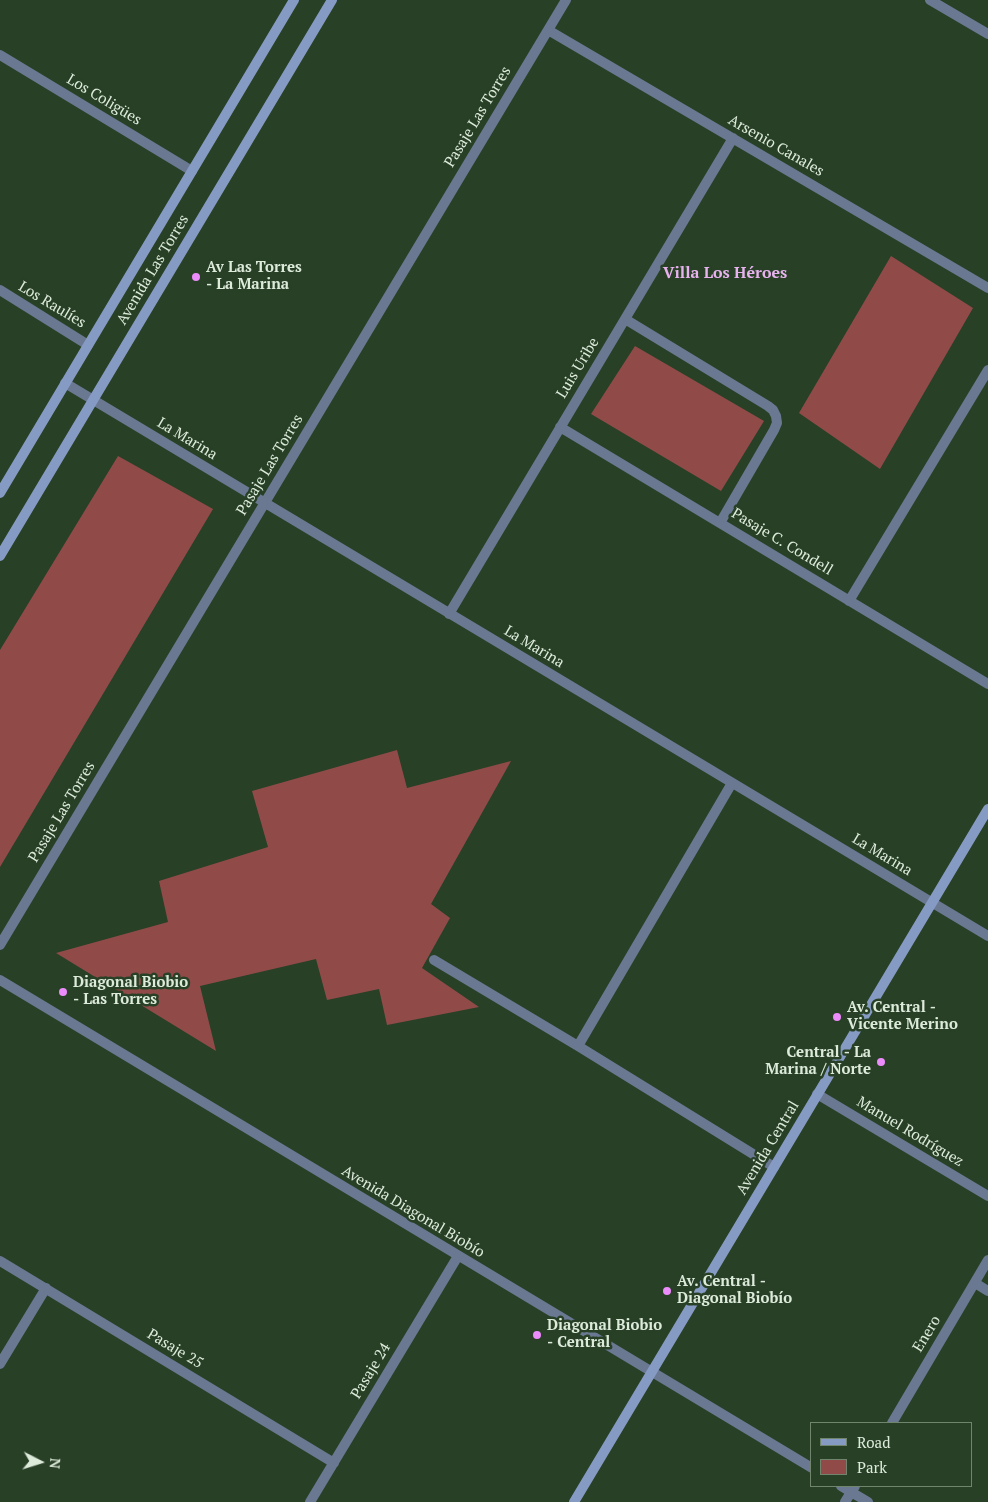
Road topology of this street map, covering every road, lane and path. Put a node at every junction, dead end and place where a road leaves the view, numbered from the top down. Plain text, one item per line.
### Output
1 (294, 0) edge
2 (332, 0) edge
3 (566, 0) edge
4 (930, 0) edge
5 (548, 30) junction
6 (988, 34) edge
7 (0, 54) edge
8 (733, 138) junction
9 (192, 171) junction
10 (988, 288) edge
11 (0, 290) edge
12 (625, 319) junction
13 (88, 344) junction
14 (988, 370) edge
15 (65, 383) junction
16 (92, 400) junction
17 (560, 427) junction
18 (0, 493) edge
19 (265, 503) junction
20 (720, 523) junction
21 (0, 556) edge
22 (849, 600) junction
23 (449, 614) junction
24 (988, 684) edge
25 (732, 783) junction
26 (988, 809) edge
27 (932, 903) junction
28 (988, 936) edge
29 (0, 945) edge
30 (434, 960) dead end
31 (0, 980) edge
32 (578, 1046) junction
33 (817, 1094) junction
34 (774, 1167) junction
35 (988, 1196) edge
36 (458, 1256) junction
37 (988, 1260) edge
38 (0, 1261) edge
39 (975, 1283) junction
40 (46, 1288) junction
41 (988, 1290) edge
42 (0, 1364) edge
43 (652, 1372) junction
44 (893, 1422) edge
45 (334, 1463) junction
46 (810, 1467) edge
47 (853, 1489) edge
48 (310, 1502) edge
49 (574, 1502) edge
50 (845, 1502) edge
51 (868, 1502) edge

1 - 9 street, Avenida Las Torres
2 - 16 street, Avenida Las Torres
3 - 5 street, Pasaje Las Torres
4 - 6 street
5 - 8 street, Arsenio Canales
5 - 19 street, Pasaje Las Torres
7 - 9 street, Los Coligües
8 - 10 street, Arsenio Canales
8 - 12 street, Luis Uribe
9 - 13 street, Avenida Las Torres
11 - 13 street, Los Raulíes
12 - 17 street, Luis Uribe
12 - 20 street
13 - 15 street, Avenida Las Torres
14 - 22 street
15 - 16 street, La Marina
15 - 18 street, Avenida Las Torres
16 - 19 street, La Marina
16 - 21 street, Avenida Las Torres
17 - 20 street, Pasaje C. Condell
17 - 23 street, Luis Uribe
19 - 23 street, La Marina
19 - 29 street, Pasaje Las Torres
20 - 22 street, Pasaje C. Condell
22 - 24 street, Pasaje C. Condell
23 - 25 street, La Marina
25 - 27 street, La Marina
25 - 32 street
26 - 27 street, Avenida Central
27 - 28 street, La Marina
27 - 33 street, Avenida Central
30 - 32 street
31 - 36 street, Avenida Diagonal Biobío
32 - 34 street
33 - 34 street, Avenida Central
33 - 35 street, Manuel Rodríguez
34 - 43 street, Avenida Central
36 - 43 street, Avenida Diagonal Biobío
36 - 45 street, Pasaje 24
37 - 39 street, Enero
38 - 40 street, Pasaje 25
39 - 41 street
39 - 44 street, Enero
40 - 42 street
40 - 45 street, Pasaje 25
43 - 46 street, Avenida Diagonal Biobío
43 - 49 street, Avenida Central
45 - 48 street, Pasaje 24
47 - 50 street
47 - 51 street

